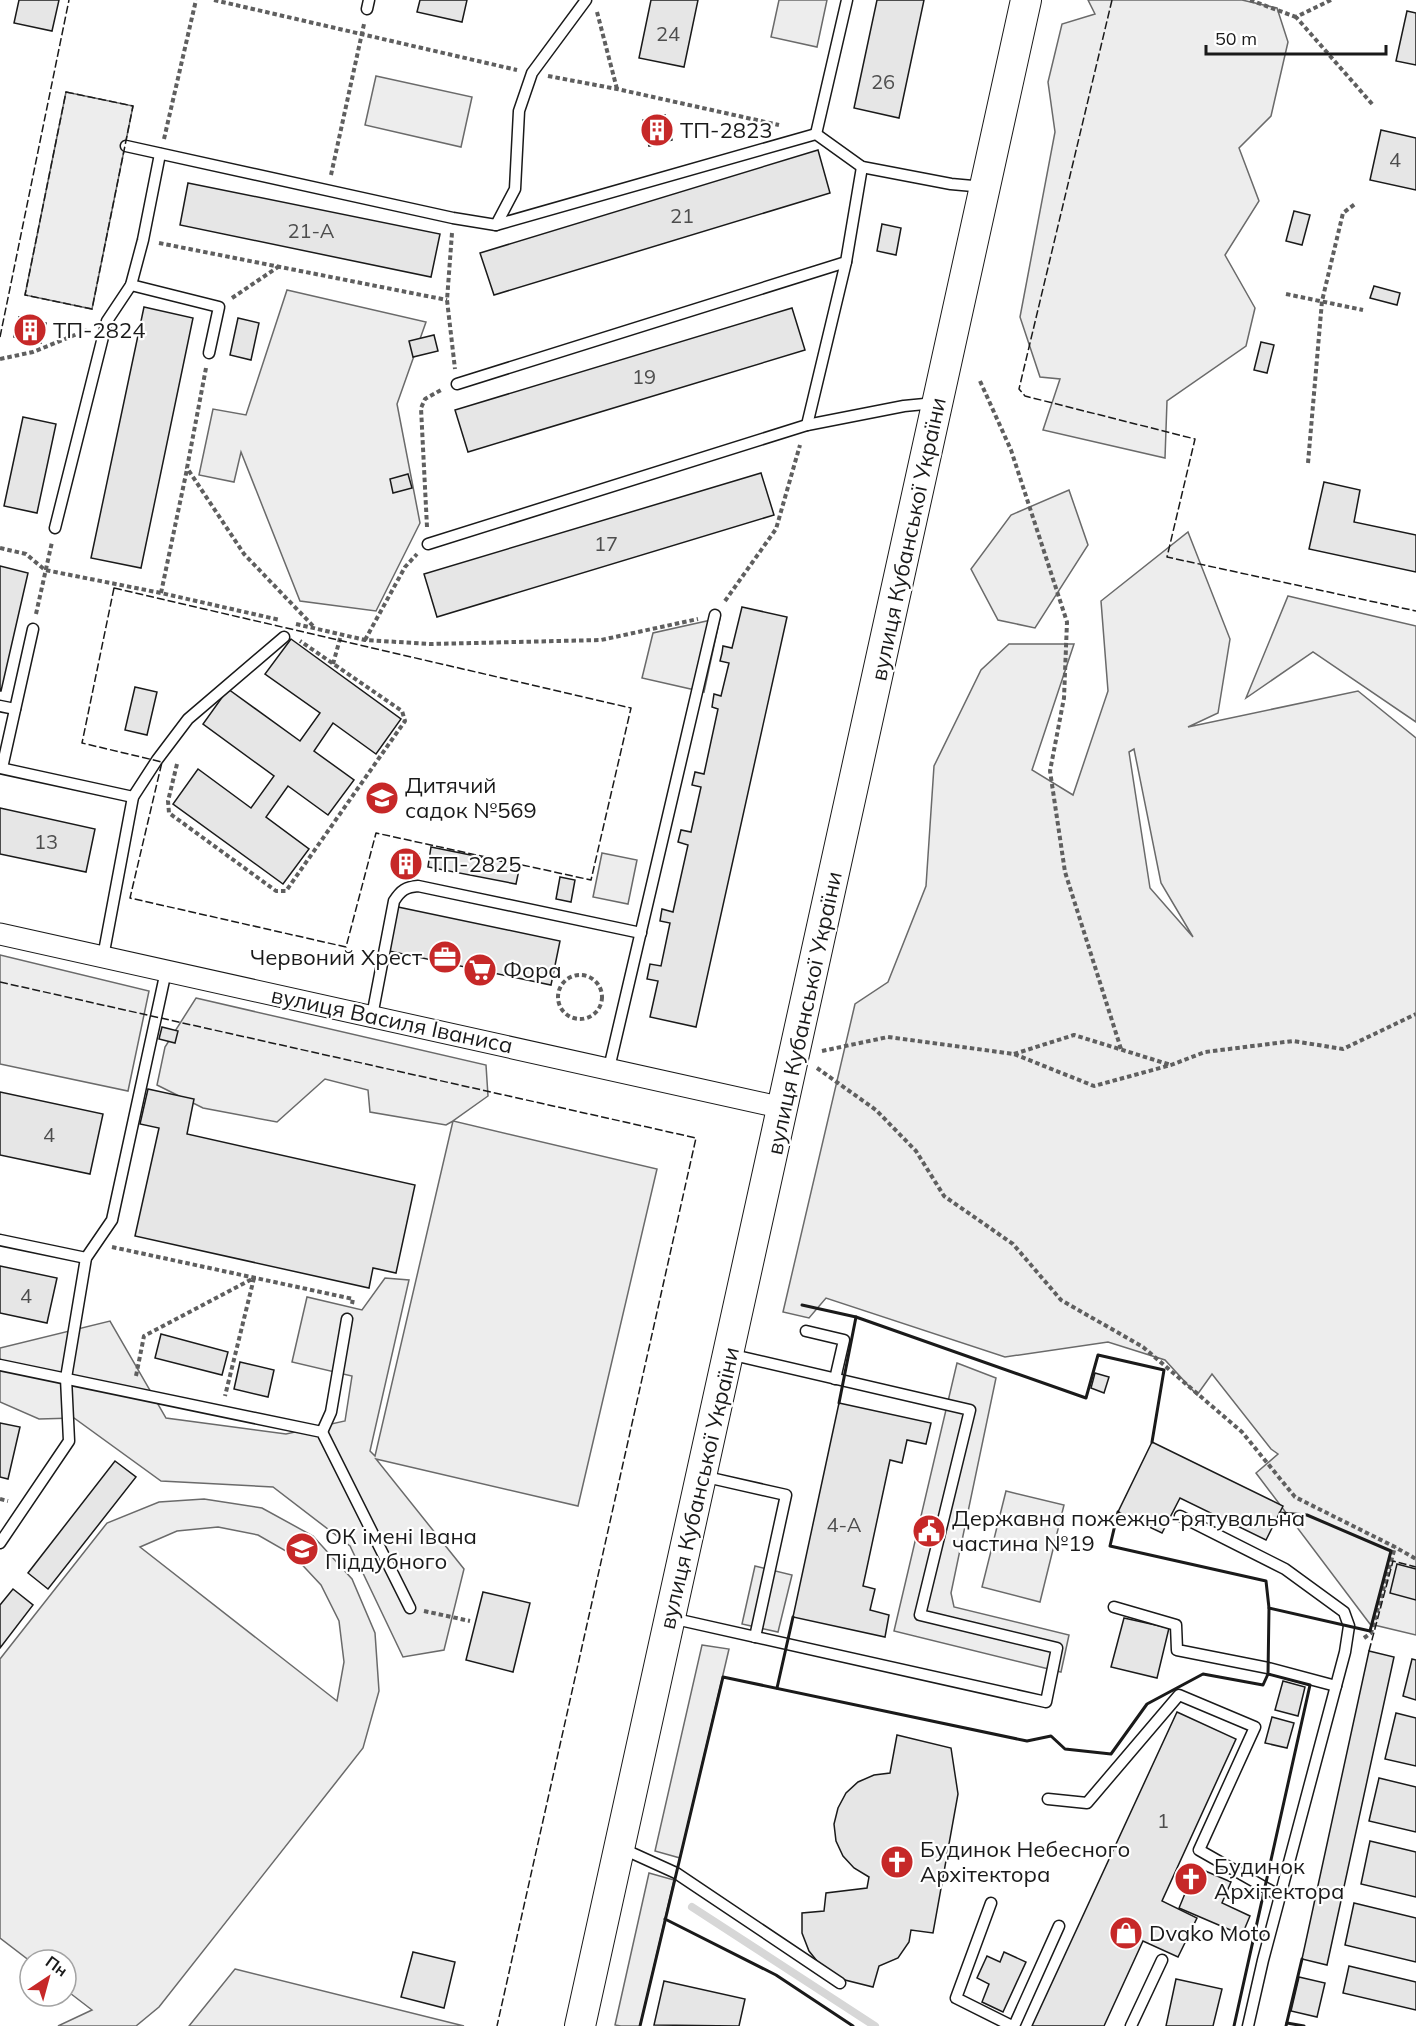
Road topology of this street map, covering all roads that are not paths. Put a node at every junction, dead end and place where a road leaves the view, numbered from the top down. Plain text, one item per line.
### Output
1 (586, 0) edge
2 (847, 0) edge
3 (1026, 0) edge
4 (816, 134) junction
5 (126, 146) dead end
6 (160, 154) junction
7 (862, 167) junction
8 (984, 187) junction
9 (496, 225) junction
10 (846, 262) junction
11 (131, 285) junction
12 (209, 353) road end
13 (457, 384) dead end
14 (938, 403) junction
15 (807, 425) junction
16 (55, 528) road end
17 (428, 544) dead end
18 (715, 615) road end
19 (33, 629) road end
20 (284, 637) road end
21 (0, 706) edge
22 (15, 709) junction
23 (1, 768) edge
24 (133, 797) junction
25 (641, 933) junction
26 (0, 934) edge
27 (103, 957) junction
28 (166, 971) junction
29 (372, 1016) junction
30 (609, 1068) junction
31 (783, 1108) junction
32 (0, 1240) edge
33 (86, 1258) junction
34 (347, 1319) road end
35 (806, 1331) dead end
36 (729, 1354) junction
37 (0, 1365) edge
38 (66, 1378) junction
39 (835, 1379) junction
40 (322, 1432) junction
41 (702, 1476) junction
42 (1180, 1516) dead end
43 (0, 1543) edge
44 (1114, 1607) dead end
45 (410, 1608) road end
46 (670, 1618) junction
47 (755, 1637) junction
48 (1336, 1686) junction
49 (1048, 1798) dead end
50 (620, 1847) junction
51 (1280, 1896) junction
52 (992, 1902) dead end
53 (1059, 1926) dead end
54 (1162, 1960) dead end
55 (840, 1983) dead end
56 (580, 2026) edge
57 (1013, 2026) edge
58 (1131, 2026) edge
59 (1248, 2026) edge

1 - 9 lane
2 - 4 lane
3 - 8 street, вулиця Кубанської України
4 - 7 lane
4 - 9 lane
5 - 6 lane
6 - 9 lane
6 - 11 lane
7 - 8 lane
7 - 10 lane
8 - 14 street, вулиця Кубанської України
10 - 13 lane
10 - 15 lane
11 - 12 lane
11 - 16 lane
14 - 15 lane
14 - 31 street, вулиця Кубанської України
15 - 17 lane
18 - 25 lane
19 - 22 lane
20 - 24 lane
21 - 22 lane
22 - 23 lane
23 - 24 lane
24 - 27 lane
25 - 29 lane
25 - 30 lane
26 - 27 street, вулиця Василя Іваниса
27 - 28 street, вулиця Василя Іваниса
28 - 29 street, вулиця Василя Іваниса
28 - 33 lane
29 - 30 street, вулиця Василя Іваниса
30 - 31 street, вулиця Василя Іваниса
31 - 36 street, вулиця Кубанської України
32 - 33 lane
33 - 38 lane
34 - 40 lane
35 - 39 lane
36 - 39 lane
36 - 41 street, вулиця Кубанської України
37 - 38 lane
38 - 40 lane
38 - 43 lane
39 - 47 lane
40 - 45 lane
41 - 46 street, вулиця Кубанської України
41 - 47 lane
42 - 48 lane
44 - 48 lane
46 - 47 lane
46 - 50 street, вулиця Кубанської України
48 - 51 lane
49 - 51 lane
50 - 55 lane
50 - 56 street, вулиця Кубанської України
51 - 59 lane
52 - 57 lane
53 - 57 lane
54 - 58 lane

